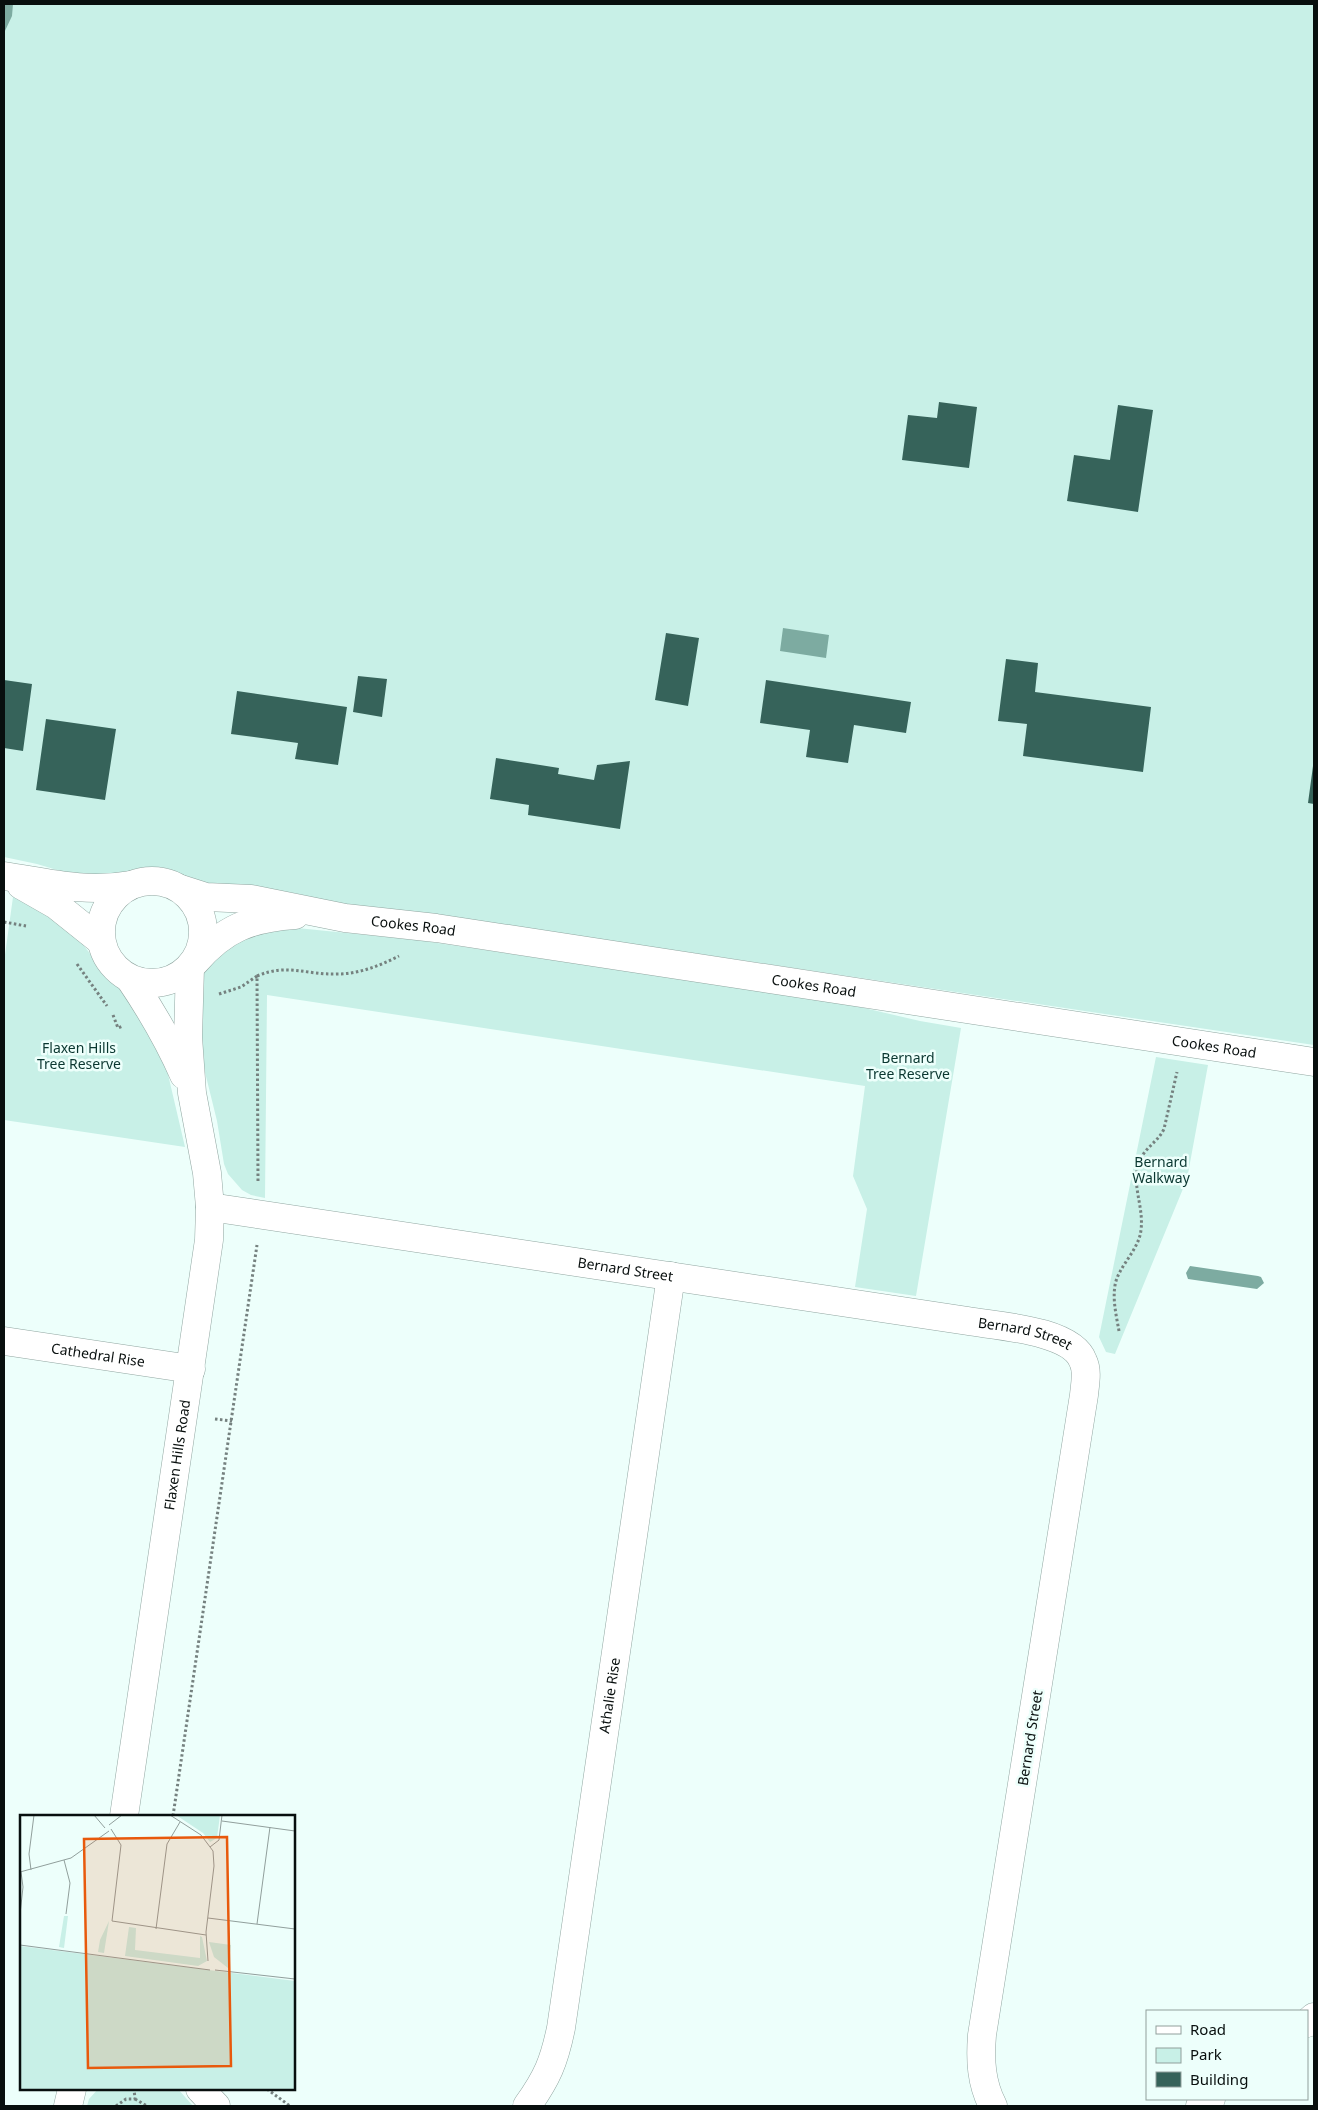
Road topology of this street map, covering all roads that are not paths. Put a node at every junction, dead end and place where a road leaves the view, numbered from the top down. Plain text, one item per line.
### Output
1 (4, 877) edge
2 (131, 885) junction
3 (181, 889) junction
4 (314, 913) junction
5 (101, 941) junction
6 (192, 965) junction
7 (130, 979) junction
8 (1314, 1062) edge
9 (192, 1092) junction
10 (210, 1207) junction
11 (671, 1276) junction
12 (4, 1341) edge
13 (191, 1369) junction
14 (124, 1815) edge
15 (72, 2090) edge
16 (201, 2090) edge
17 (68, 2106) edge
18 (216, 2106) edge
19 (528, 2106) edge
20 (993, 2106) edge

1 - 2 street
1 - 5 street
2 - 3 street
2 - 5 street
3 - 4 street, Cookes Road
3 - 6 street
4 - 6 street, Cookes Road
4 - 8 street, Cookes Road
5 - 7 street
6 - 7 street
6 - 9 street, Flaxen Hills Road
7 - 9 street, Flaxen Hills Road
9 - 10 street, Flaxen Hills Road
10 - 11 street, Bernard Street
10 - 13 street, Flaxen Hills Road
11 - 19 street, Athalie Rise
11 - 20 street, Bernard Street
12 - 13 street, Cathedral Rise
13 - 14 street, Flaxen Hills Road
15 - 17 street
16 - 18 street

